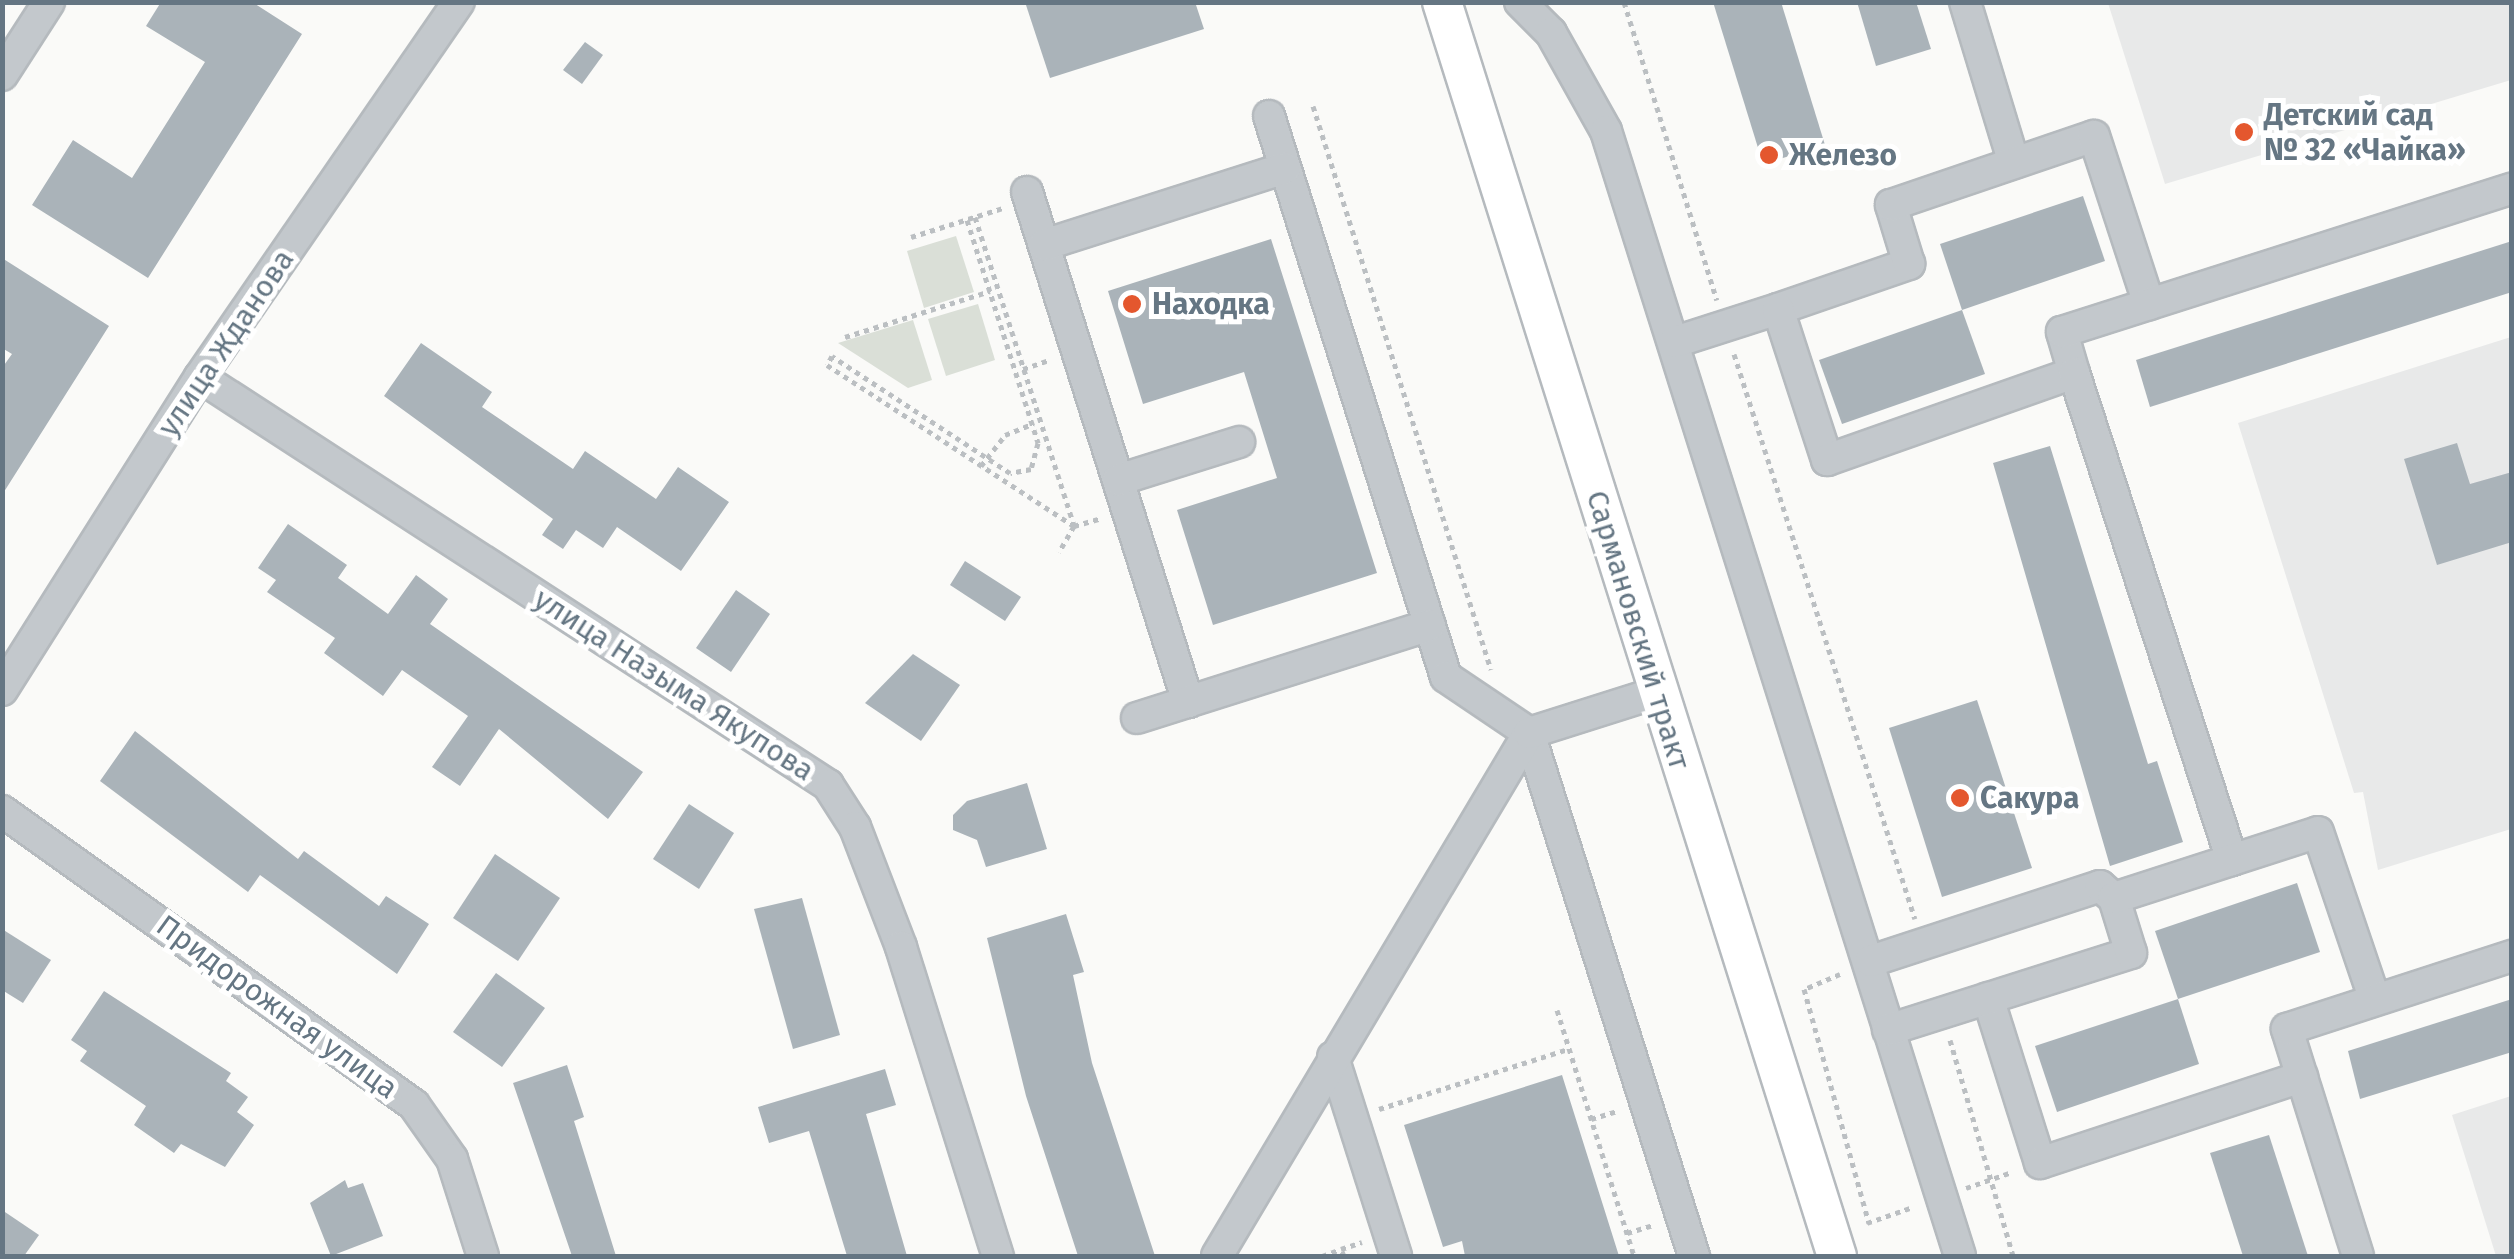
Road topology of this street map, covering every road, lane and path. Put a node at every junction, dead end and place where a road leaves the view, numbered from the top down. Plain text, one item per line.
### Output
1 (49, 2) edge
2 (458, 2) edge
3 (1442, 2) edge
4 (1520, 2) edge
5 (1624, 2) edge
6 (1965, 2) edge
7 (2, 75) edge
8 (1313, 106) dead end
9 (1269, 116) dead end
10 (2014, 163) junction
11 (1286, 168) junction
12 (2512, 188) edge
13 (1029, 196) joint
14 (971, 218) junction
15 (911, 238) dead end
16 (1044, 245) junction
17 (994, 290) junction
18 (2149, 304) junction
19 (1778, 309) junction
20 (1725, 324) junction
21 (845, 337) dead end
22 (1675, 342) junction
23 (2074, 373) junction
24 (200, 377) junction
25 (1040, 422) junction
26 (1032, 423) junction
27 (1240, 442) dead end
28 (985, 457) junction
29 (981, 466) junction
30 (1123, 495) junction
31 (1074, 526) junction
32 (1060, 552) dead end
33 (1430, 625) junction
34 (2, 690) edge
35 (1658, 692) junction
36 (1188, 702) junction
37 (1137, 718) dead end
38 (1518, 727) junction
39 (2, 811) edge
40 (2232, 860) junction
41 (2114, 898) junction
42 (1921, 940) junction
43 (2512, 956) edge
44 (1871, 960) junction
45 (1988, 998) junction
46 (2375, 1000) junction
47 (1556, 1010) dead end
48 (1943, 1013) junction
49 (1888, 1030) junction
50 (1569, 1049) junction
51 (1333, 1057) junction
52 (2302, 1077) junction
53 (1352, 1117) junction
54 (2040, 1163) junction
55 (1987, 1180) junction
56 (1940, 1198) junction
57 (1869, 1222) dead end
58 (1341, 1249) dead end
59 (483, 1256) edge
60 (998, 1256) edge
61 (1217, 1256) edge
62 (1322, 1256) edge
63 (1396, 1256) edge
64 (1634, 1256) edge
65 (1694, 1256) edge
66 (1837, 1256) edge
67 (1960, 1256) edge
68 (2014, 1256) edge
69 (2358, 1256) edge

1 - 7 street
2 - 24 street, улица Жданова
3 - 35 main road, Сармановский тракт
4 - 22 street
5 - 20 path
6 - 10 street
8 - 38 path
9 - 11 street
10 - 18 street
10 - 19 street
11 - 16 street
11 - 33 street
12 - 18 street
13 - 14 path
13 - 16 street
14 - 15 path
14 - 17 path
16 - 30 street
17 - 21 path
17 - 25 path
17 - 26 path
18 - 23 street
19 - 20 street
19 - 23 street
20 - 22 street
20 - 42 path
22 - 44 street
23 - 40 street
24 - 34 street, улица Жданова
24 - 60 street, улица Назыма Якупова
25 - 26 path
25 - 31 path
26 - 28 path
26 - 28 path
27 - 30 street
28 - 29 path
28 - 29 path
29 - 31 path
30 - 31 path
30 - 36 street
31 - 32 path
33 - 36 street
33 - 38 street
35 - 38 street
35 - 66 main road, Сармановский тракт
36 - 37 street
38 - 51 street
38 - 65 street
39 - 59 street, Придорожная улица
40 - 41 street
40 - 46 street
41 - 42 street
41 - 45 street
42 - 44 street
43 - 46 street
44 - 49 street
44 - 57 path
45 - 48 street
45 - 54 street
46 - 52 street
47 - 50 path
48 - 49 street
48 - 55 path
49 - 56 street
50 - 53 path
50 - 64 path
51 - 53 street
51 - 61 street
52 - 54 street
52 - 69 street
53 - 63 street
54 - 55 path
55 - 56 path
55 - 68 path
56 - 67 street
58 - 62 path

